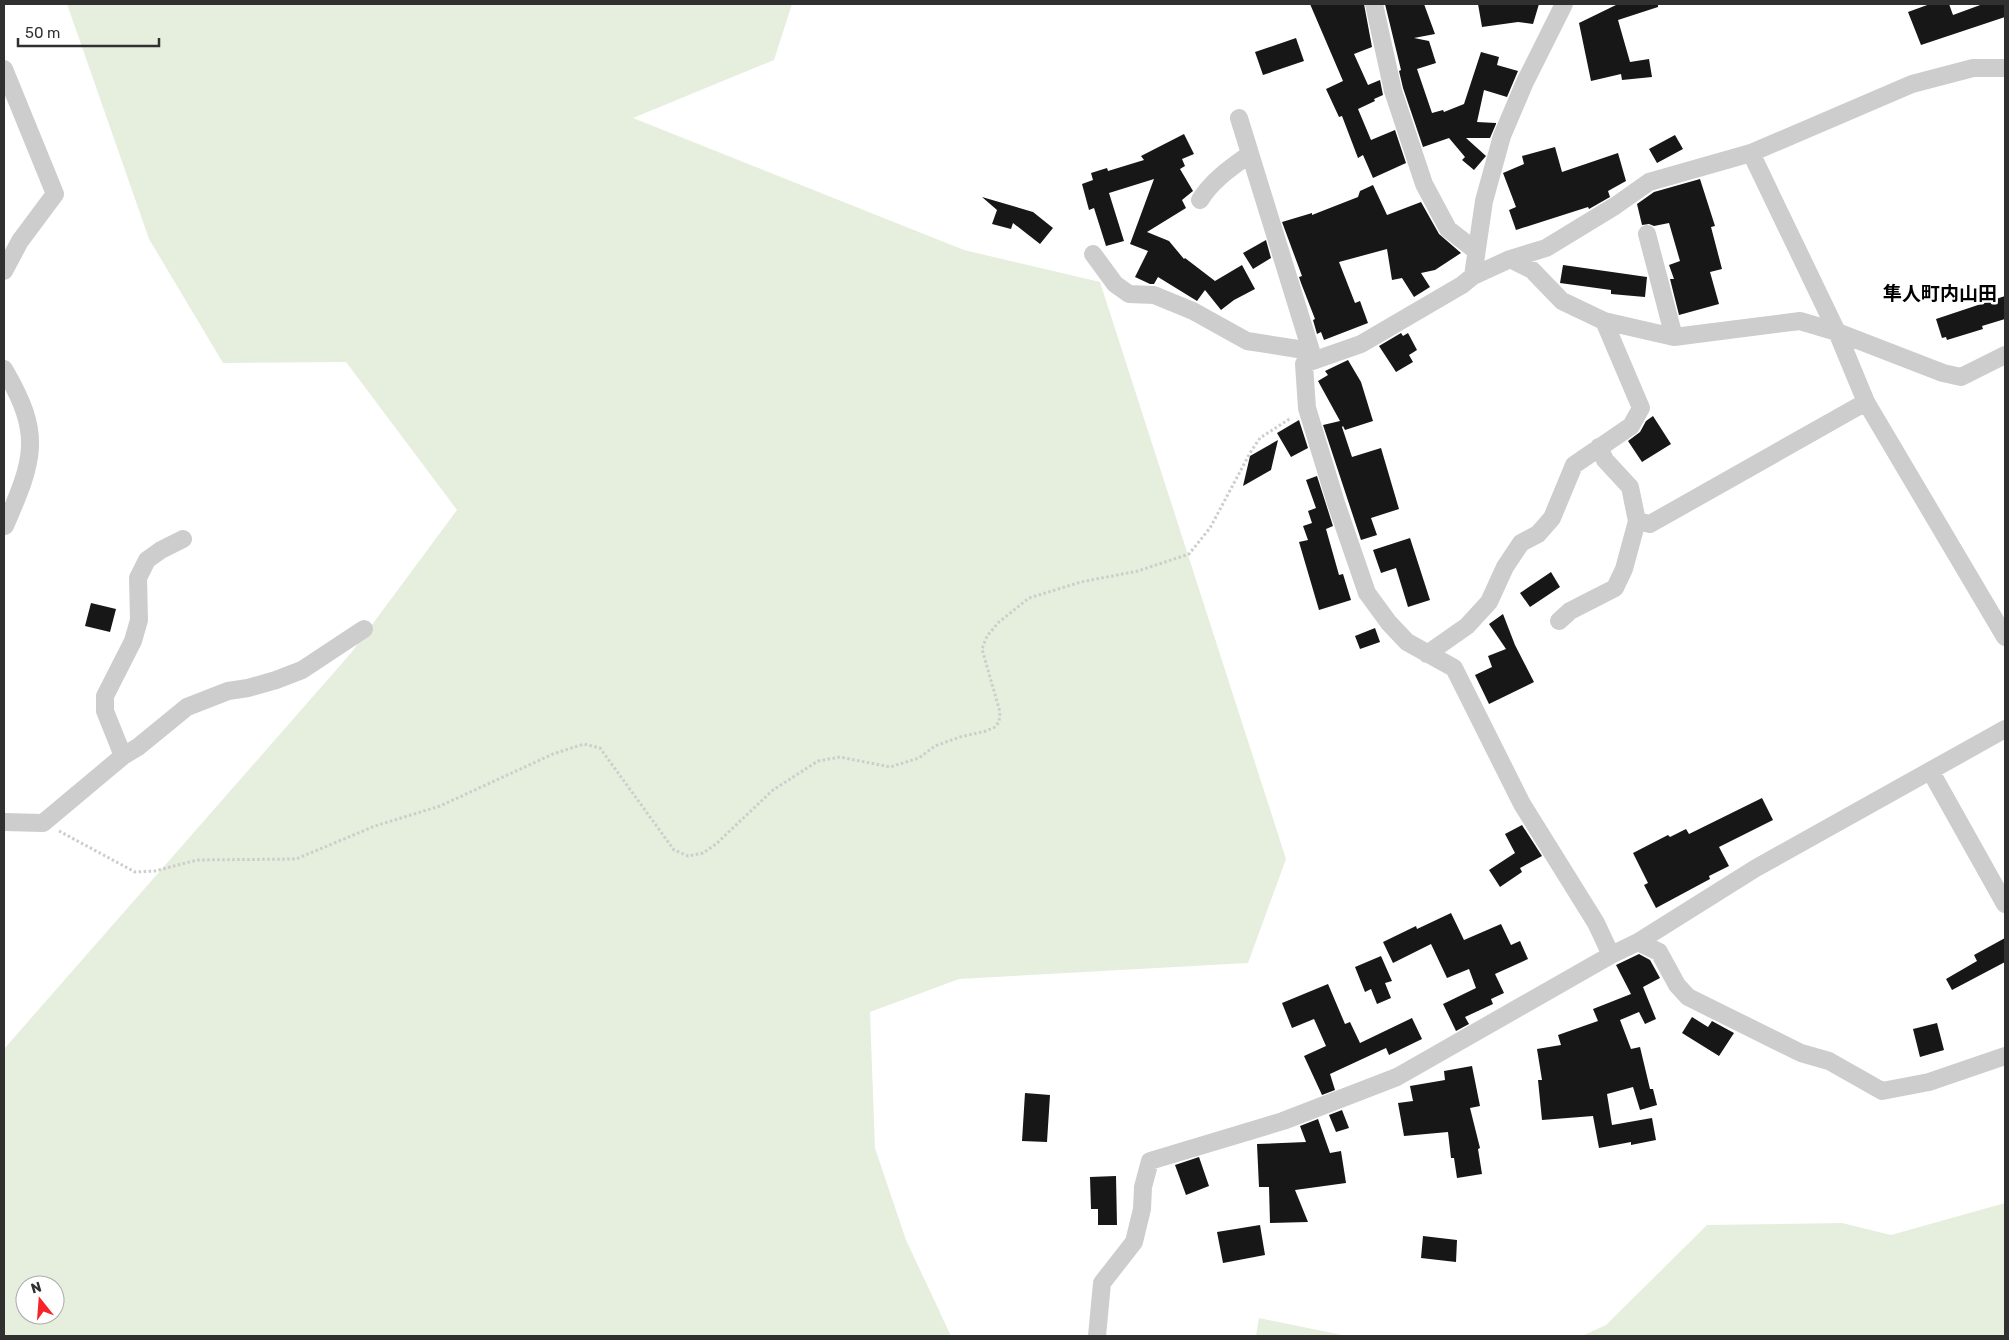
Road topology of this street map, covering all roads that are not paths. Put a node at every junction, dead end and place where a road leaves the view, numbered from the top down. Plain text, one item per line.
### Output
1 (1374, 4) edge
2 (1564, 4) edge
3 (2005, 68) edge
4 (4, 69) edge
5 (1239, 118) dead end
6 (1751, 153) junction
7 (1250, 154) junction
8 (1200, 200) dead end
9 (1647, 234) dead end
10 (1475, 250) junction
11 (1093, 254) dead end
12 (1510, 259) junction
13 (4, 271) edge
14 (1473, 276) junction
15 (1604, 321) junction
16 (1837, 332) junction
17 (1674, 337) junction
18 (2005, 355) edge
19 (1307, 358) junction
20 (4, 368) edge
21 (1866, 402) junction
22 (1599, 447) junction
23 (1638, 521) junction
24 (4, 524) edge
25 (183, 539) dead end
26 (1559, 621) dead end
27 (364, 629) dead end
28 (2005, 637) edge
29 (1426, 654) junction
30 (2005, 729) edge
31 (123, 756) junction
32 (1931, 772) junction
33 (4, 822) edge
34 (2005, 904) edge
35 (1638, 942) junction
36 (1611, 955) junction
37 (2005, 1056) edge
38 (1098, 1336) edge

1 - 10 street
2 - 10 street
3 - 6 street
4 - 13 street
5 - 7 street
6 - 12 street
6 - 16 street
7 - 8 street
7 - 19 street
9 - 17 street
10 - 14 street
11 - 19 street
12 - 14 street
12 - 15 street
14 - 19 street
15 - 17 street
15 - 22 street
16 - 17 street
16 - 18 street
16 - 21 street
19 - 29 street
20 - 24 street
21 - 23 street
21 - 28 street
22 - 23 street
22 - 29 street
23 - 26 street
25 - 31 street
27 - 31 street
29 - 36 street
30 - 32 street
31 - 33 street
32 - 34 street
32 - 35 street
35 - 36 street
35 - 37 street
36 - 38 street

